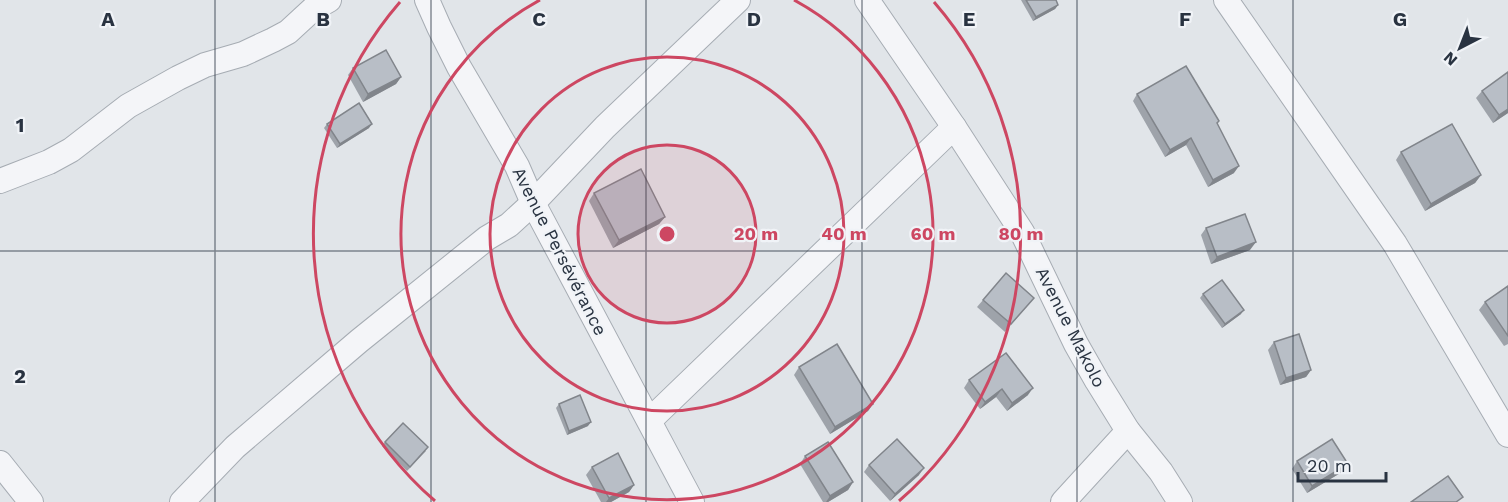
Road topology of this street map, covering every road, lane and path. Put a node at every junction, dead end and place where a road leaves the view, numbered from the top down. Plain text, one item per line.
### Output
1 (427, 0) edge
2 (738, 0) edge
3 (867, 0) edge
4 (1226, 0) edge
5 (316, 3) edge
6 (954, 127) junction
7 (0, 181) edge
8 (533, 203) junction
9 (650, 420) junction
10 (1128, 431) junction
11 (1508, 435) edge
12 (0, 463) edge
13 (690, 501) edge
14 (31, 502) edge
15 (182, 502) edge
16 (1063, 502) edge
17 (1179, 502) edge

1 - 8 street, Avenue Persévérance
2 - 8 street
3 - 6 street, Avenue Makolo
4 - 11 street
5 - 7 street
6 - 9 street
6 - 10 street, Avenue Makolo
8 - 9 street, Avenue Persévérance
8 - 15 street
9 - 13 street, Avenue Persévérance
10 - 16 street
10 - 17 street, Avenue Makolo
12 - 14 street

